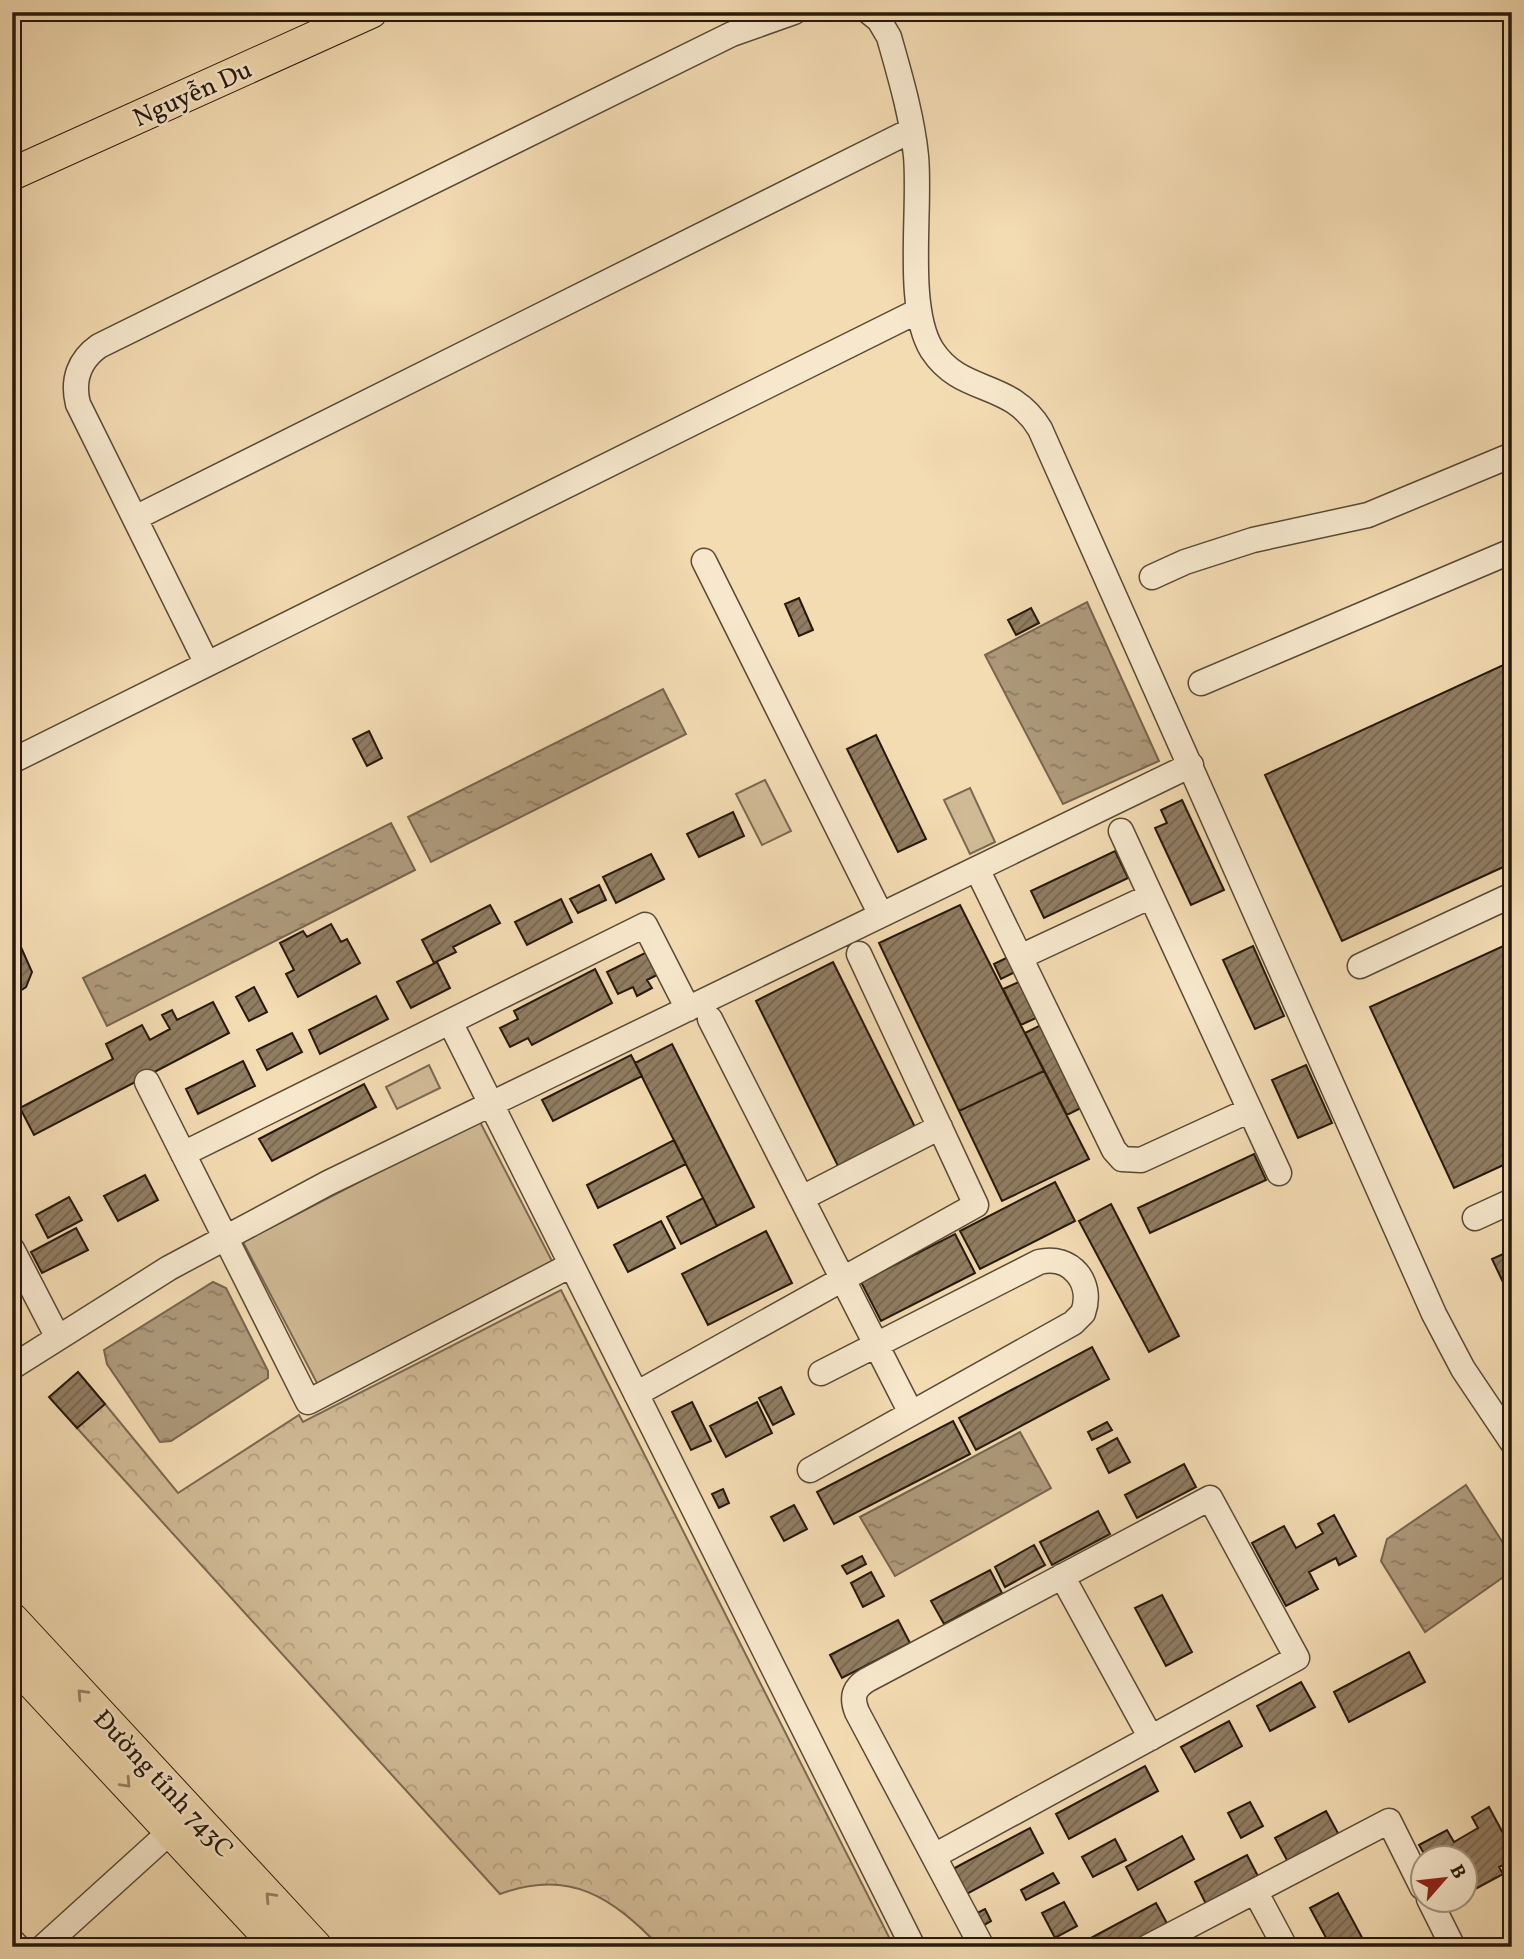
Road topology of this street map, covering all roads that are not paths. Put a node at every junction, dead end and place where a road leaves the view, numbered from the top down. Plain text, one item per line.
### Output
1 (371, 12) edge
2 (794, 12) edge
3 (869, 12) edge
4 (912, 130) junction
5 (12, 174) edge
6 (918, 311) junction
7 (1512, 455) edge
8 (135, 518) junction
9 (1512, 551) edge
10 (704, 561) dead end
11 (1152, 577) dead end
12 (207, 664) junction
13 (1201, 683) dead end
14 (12, 761) edge
15 (1191, 765) junction
16 (1121, 831) dead end
17 (977, 869) junction
18 (1512, 895) edge
19 (1151, 896) junction
20 (881, 915) junction
21 (859, 954) dead end
22 (1020, 957) junction
23 (1360, 966) dead end
24 (699, 1014) junction
25 (450, 1022) junction
26 (147, 1082) dead end
27 (491, 1104) junction
28 (1250, 1110) junction
29 (940, 1127) junction
30 (183, 1154) junction
31 (1279, 1173) dead end
32 (802, 1198) junction
33 (1512, 1201) edge
34 (1475, 1218) dead end
35 (225, 1237) junction
36 (12, 1250) edge
37 (571, 1265) junction
38 (842, 1279) junction
39 (58, 1336) junction
40 (876, 1345) junction
41 (12, 1367) edge
42 (821, 1373) dead end
43 (636, 1394) junction
44 (911, 1413) junction
45 (1512, 1442) edge
46 (810, 1470) dead end
47 (1062, 1576) junction
48 (12, 1619) edge
49 (12, 1661) edge
50 (1151, 1738) junction
51 (171, 1832) junction
52 (934, 1856) junction
53 (1408, 1858) edge
54 (1255, 1891) junction
55 (1436, 1913) edge
56 (12, 1941) edge
57 (18, 1947) edge
58 (43, 1947) edge
59 (278, 1947) edge
60 (316, 1947) edge
61 (913, 1947) edge
62 (982, 1947) edge
63 (1147, 1947) edge
64 (1285, 1947) edge
65 (1447, 1947) edge

1 - 5 main road, Nguyễn Du
2 - 8 street
3 - 4 street
4 - 6 street
4 - 8 street
6 - 12 street
6 - 15 street
7 - 11 street
8 - 12 street
9 - 13 street
10 - 20 street
12 - 14 street
15 - 17 street
15 - 45 street
16 - 19 street
17 - 20 street
17 - 22 street
18 - 23 street
19 - 22 street
19 - 28 street
20 - 24 street
21 - 29 street
22 - 28 street
24 - 25 street
24 - 27 street
24 - 32 street
25 - 27 street
25 - 30 street
26 - 30 street
27 - 35 street
27 - 37 street
28 - 31 street
29 - 32 street
29 - 38 street
30 - 35 street
32 - 38 street
33 - 34 street
35 - 37 street
35 - 39 street
36 - 39 street
37 - 43 street
38 - 40 street
38 - 43 street
39 - 41 street
40 - 42 street
40 - 44 street
40 - 44 street
43 - 61 street
44 - 46 street
47 - 50 street
47 - 50 street
47 - 52 street
60 -> 48 main road, Đường tỉnh 743C
49 -> 51 main road, Đường tỉnh 743C
50 - 52 street
51 - 58 street
51 - 59 main road, Đường tỉnh 743C
52 - 62 street
53 - 54 street
54 - 63 street
54 - 64 street
55 - 65 street
56 - 57 street

